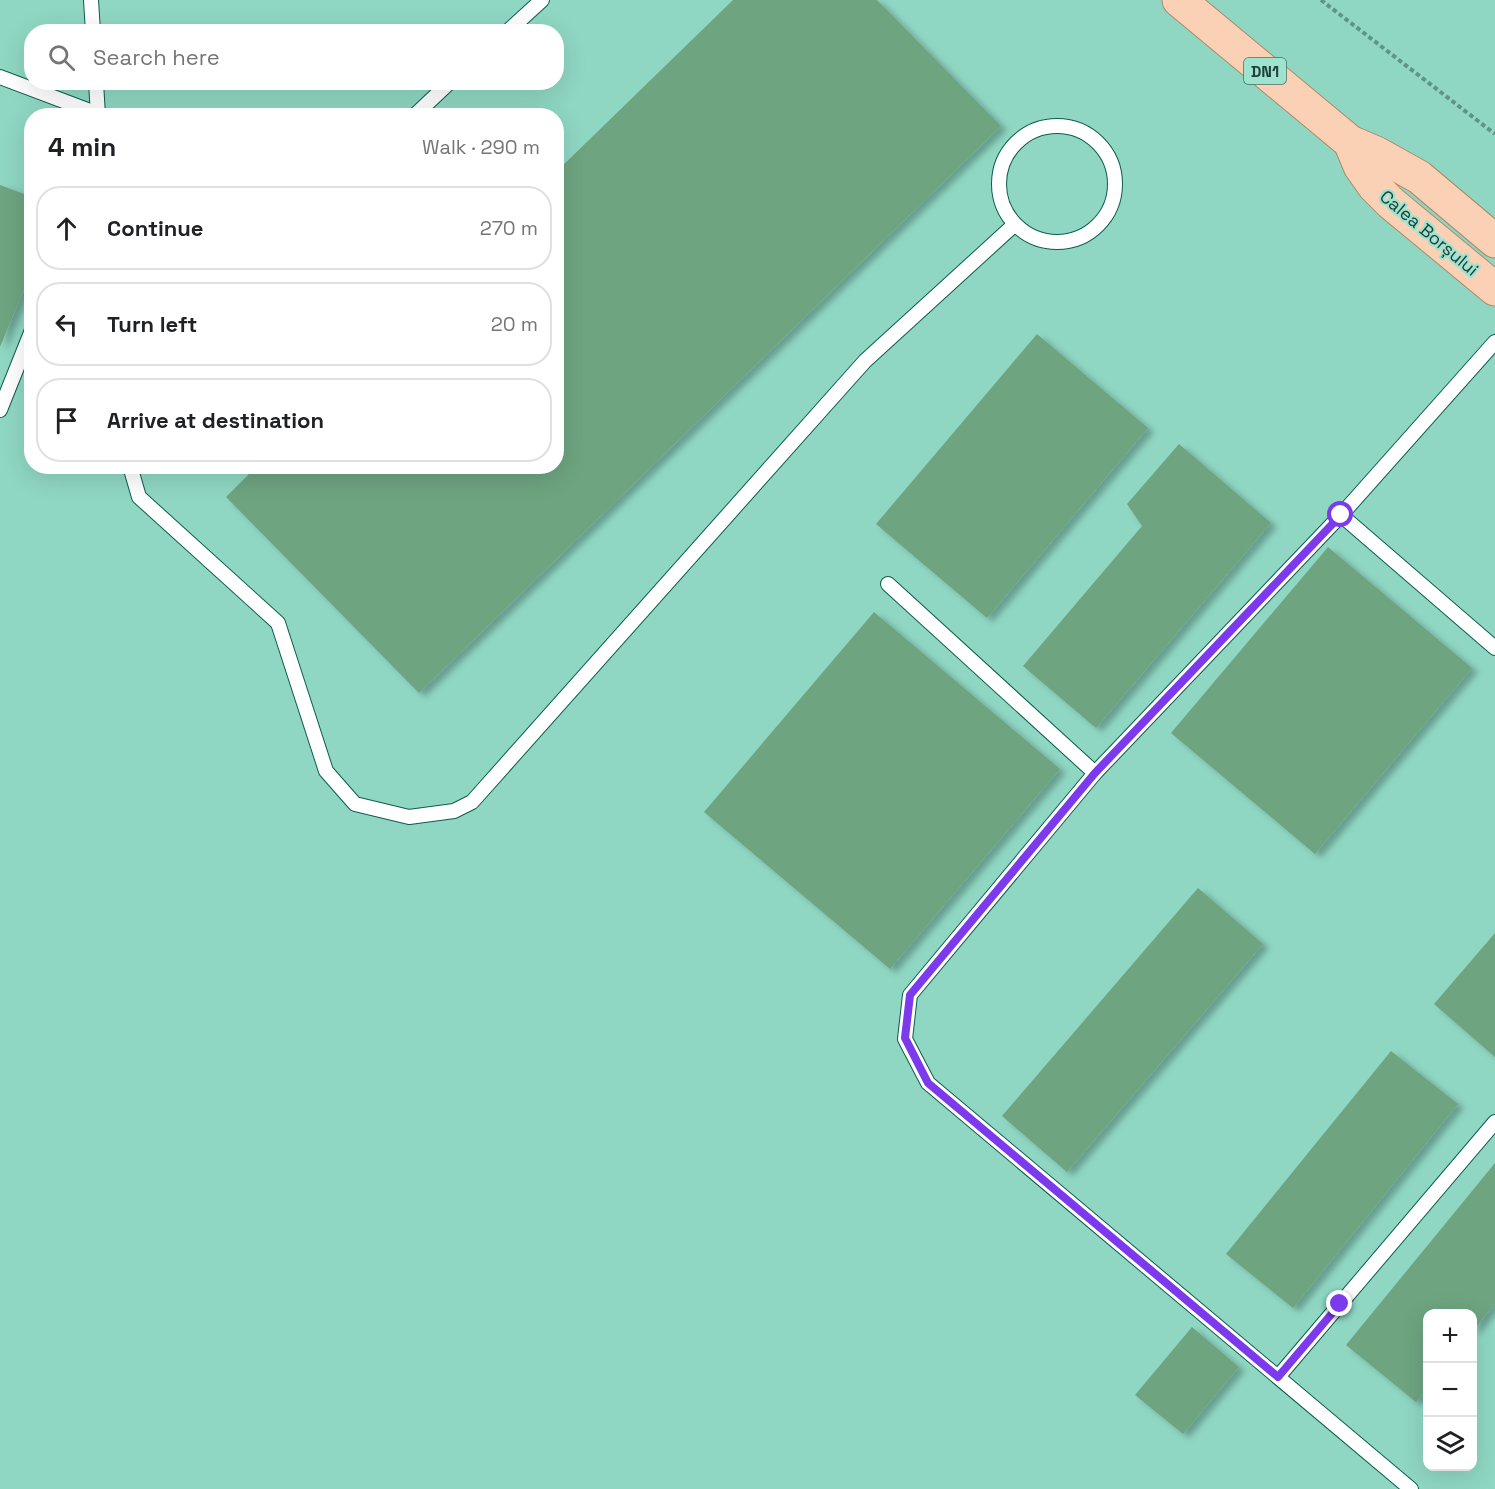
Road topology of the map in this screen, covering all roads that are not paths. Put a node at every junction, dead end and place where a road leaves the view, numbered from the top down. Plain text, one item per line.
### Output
1 (91, 0) edge
2 (542, 0) edge
3 (1179, 0) edge
4 (92, 24) edge
5 (516, 24) edge
6 (0, 77) edge
7 (24, 86) edge
8 (34, 90) edge
9 (96, 90) edge
10 (442, 90) edge
11 (80, 108) edge
12 (98, 108) edge
13 (422, 108) edge
14 (1350, 142) junction
15 (1014, 225) junction
16 (1495, 241) edge
17 (1495, 289) edge
18 (1495, 342) edge
19 (24, 350) edge
20 (0, 410) edge
21 (132, 474) edge
22 (1341, 515) junction
23 (888, 584) dead end
24 (1495, 648) edge
25 (1095, 773) junction
26 (1495, 1122) edge
27 (1278, 1377) junction
28 (1411, 1489) edge

1 - 4 lane
2 - 5 lane
3 - 14 main road, Calea Borșului / DN1
6 - 7 lane
8 - 11 lane
9 - 12 lane
10 - 13 lane
14 - 16 main road, Calea Borșului / DN1
14 - 17 main road, Calea Borșului / DN1
15 - 15 lane
15 - 21 lane
18 - 22 lane
19 - 20 lane
22 - 24 lane
22 - 25 lane
23 - 25 lane
25 - 27 lane
26 - 27 lane
27 - 28 lane

